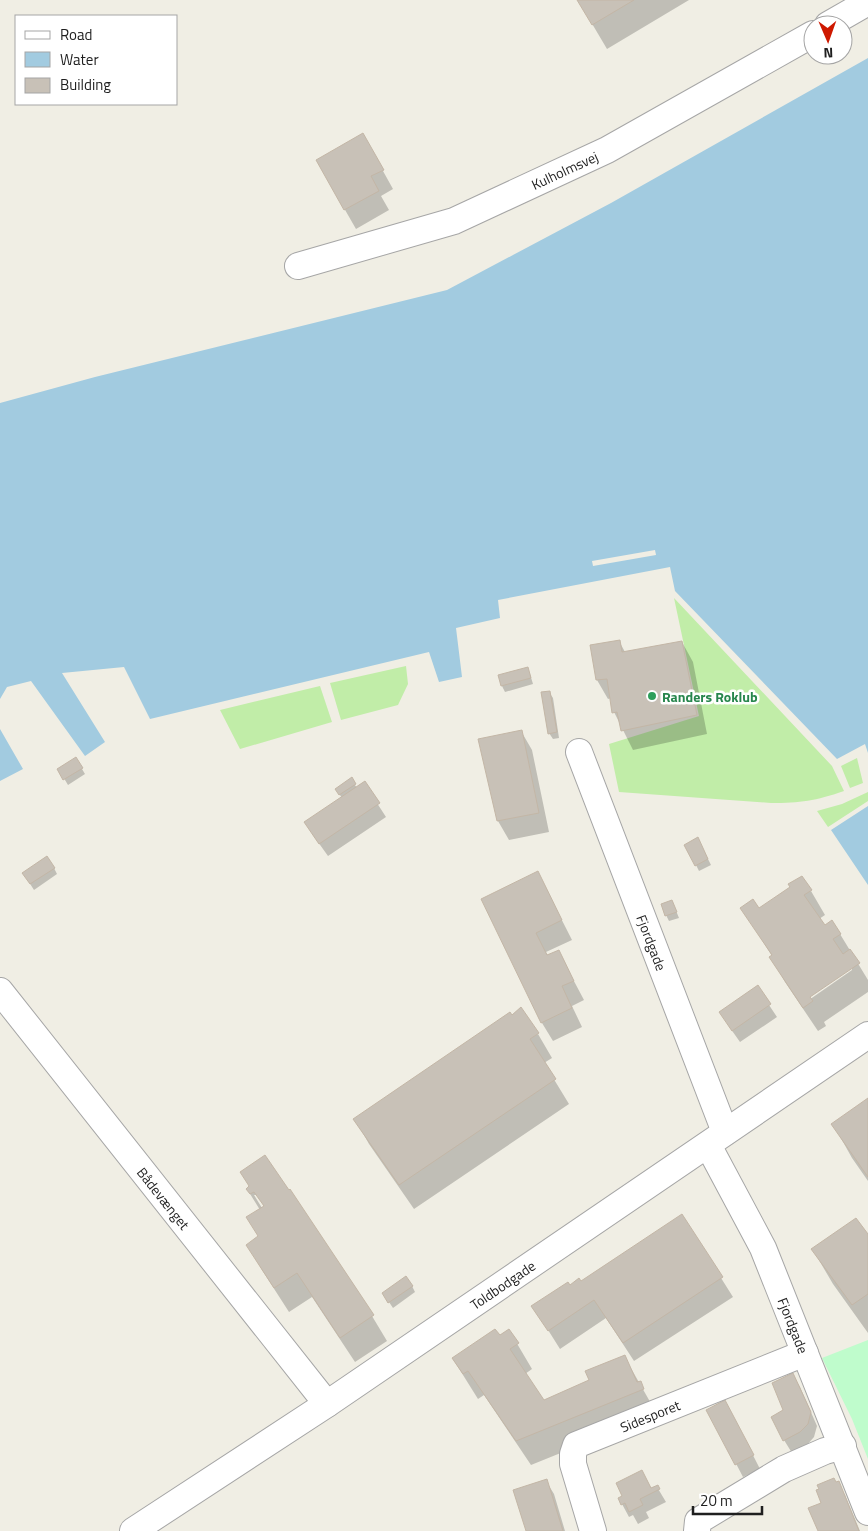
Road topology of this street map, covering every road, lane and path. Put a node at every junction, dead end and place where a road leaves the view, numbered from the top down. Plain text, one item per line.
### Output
1 (868, 2) edge
2 (845, 15) edge
3 (803, 40) edge
4 (298, 266) dead end
5 (579, 752) dead end
6 (0, 990) edge
7 (868, 1035) edge
8 (716, 1138) junction
9 (805, 1353) junction
10 (326, 1404) junction
11 (842, 1446) junction
12 (868, 1512) edge
13 (134, 1531) edge
14 (593, 1531) edge
15 (697, 1531) edge

1 - 2 street
3 - 4 street, Kulholmsvej
5 - 8 street, Fjordgade
6 - 10 street, Bådevænget
7 - 8 street, Toldbodgade
8 - 9 street, Fjordgade
8 - 10 street, Toldbodgade
9 - 11 street, Fjordgade
9 - 14 street, Sidesporet
10 - 13 street, Toldbodgade
11 - 12 street, Fjordgade
11 - 15 street

